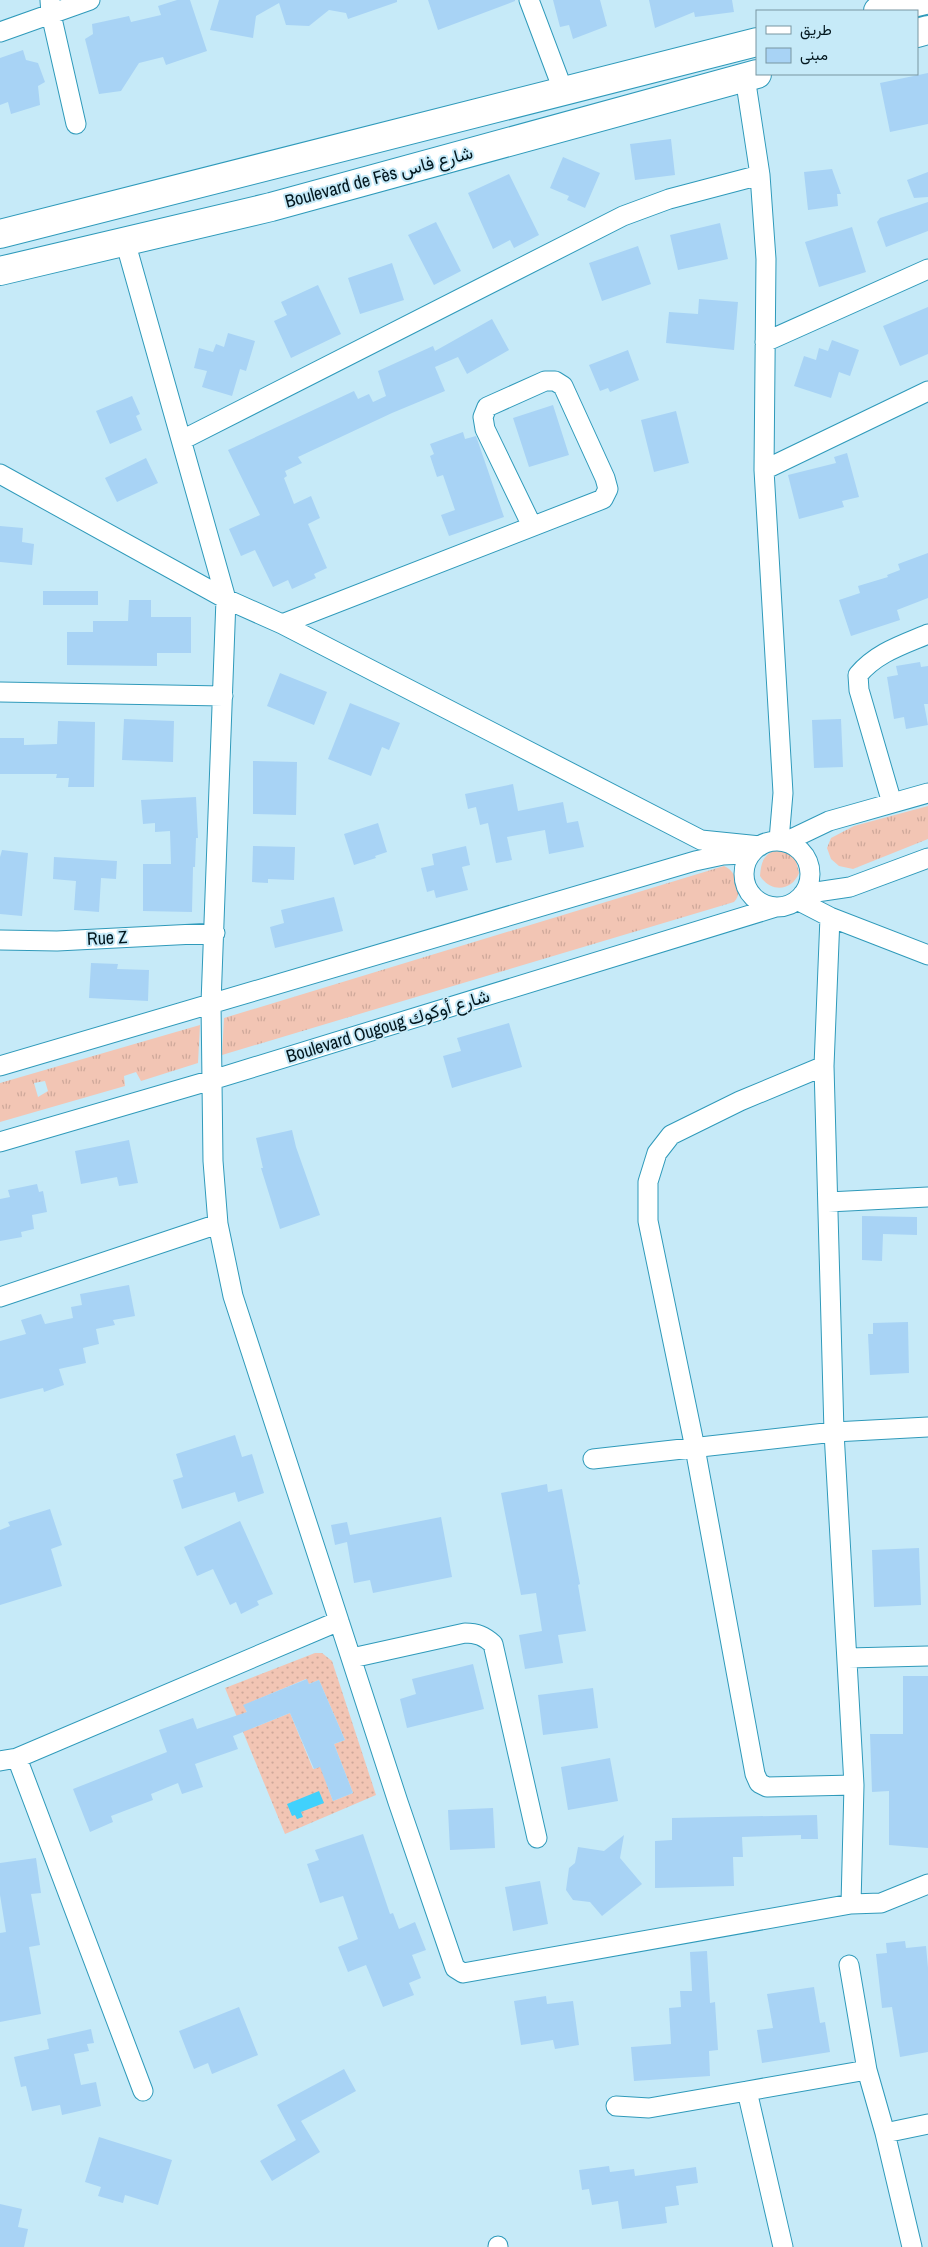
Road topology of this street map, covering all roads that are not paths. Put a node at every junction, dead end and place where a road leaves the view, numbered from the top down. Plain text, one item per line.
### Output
1 (90, 0) edge
2 (529, 0) edge
3 (925, 0) edge
4 (51, 7) edge
5 (887, 8) edge
6 (0, 32) edge
7 (756, 42) edge
8 (751, 75) edge
9 (563, 90) junction
10 (76, 124) dead end
11 (760, 175) junction
12 (0, 234) edge
13 (125, 242) junction
14 (928, 269) edge
15 (0, 271) edge
16 (765, 342) junction
17 (928, 391) edge
18 (182, 440) junction
19 (764, 470) junction
20 (0, 474) edge
21 (532, 526) junction
22 (226, 598) junction
23 (282, 624) junction
24 (928, 634) edge
25 (0, 692) edge
26 (223, 696) junction
27 (928, 793) edge
28 (892, 803) junction
29 (782, 841) junction
30 (755, 850) junction
31 (928, 858) edge
32 (800, 897) junction
33 (776, 907) junction
34 (830, 917) junction
35 (215, 934) junction
36 (0, 940) edge
37 (928, 955) edge
38 (211, 1003) junction
39 (0, 1066) edge
40 (824, 1066) junction
41 (212, 1080) junction
42 (0, 1142) edge
43 (928, 1197) edge
44 (828, 1202) junction
45 (218, 1224) junction
46 (0, 1297) edge
47 (928, 1427) edge
48 (834, 1432) junction
49 (694, 1448) junction
50 (592, 1459) dead end
51 (338, 1621) junction
52 (928, 1656) edge
53 (352, 1658) junction
54 (848, 1658) junction
55 (9, 1759) edge
56 (854, 1784) junction
57 (536, 1838) dead end
58 (928, 1884) edge
59 (851, 1904) junction
60 (849, 1965) dead end
61 (867, 2070) junction
62 (143, 2091) dead end
63 (747, 2091) junction
64 (616, 2106) dead end
65 (928, 2124) edge
66 (885, 2132) junction
67 (783, 2247) edge
68 (912, 2247) edge

1 - 4 street
2 - 9 street
3 - 5 main road
4 - 6 street
4 - 10 street
7 - 9 main road
8 - 11 street
8 - 13 main road, Boulevard de Fès شارع فاس
9 - 12 main road
11 - 16 street
11 - 18 street
13 - 15 main road, Boulevard de Fès شارع فاس
13 - 18 street
14 - 16 street
16 - 19 street
17 - 19 street
18 - 22 street
19 - 29 street
20 - 22 street
21 - 21 street
21 - 23 street
22 - 23 street
22 - 26 street
23 - 30 street
24 - 28 street
25 - 26 street
26 - 35 street
27 - 28 street
28 - 29 street
29 - 30 street
29 - 32 street
30 - 33 street
30 - 38 street
31 - 32 street
32 - 33 street
32 - 34 street
33 - 41 street, Boulevard Ougoug شارع أوكوك
34 - 37 street
34 - 40 street
35 - 36 street, Rue Z
35 - 38 street
38 - 39 street
38 - 41 street
40 - 44 street
40 - 49 street
41 - 42 street, Boulevard Ougoug شارع أوكوك
41 - 45 street
43 - 44 street
44 - 48 street
45 - 46 street
45 - 51 street
47 - 48 street
48 - 49 street
48 - 54 street
49 - 50 street
49 - 56 street
51 - 53 street
51 - 55 street
52 - 54 street
53 - 57 street
53 - 59 street
54 - 56 street
55 - 62 street
56 - 59 street
58 - 59 street
60 - 61 street
61 - 63 street
61 - 66 street
63 - 64 street
63 - 67 street
65 - 66 street
66 - 68 street

